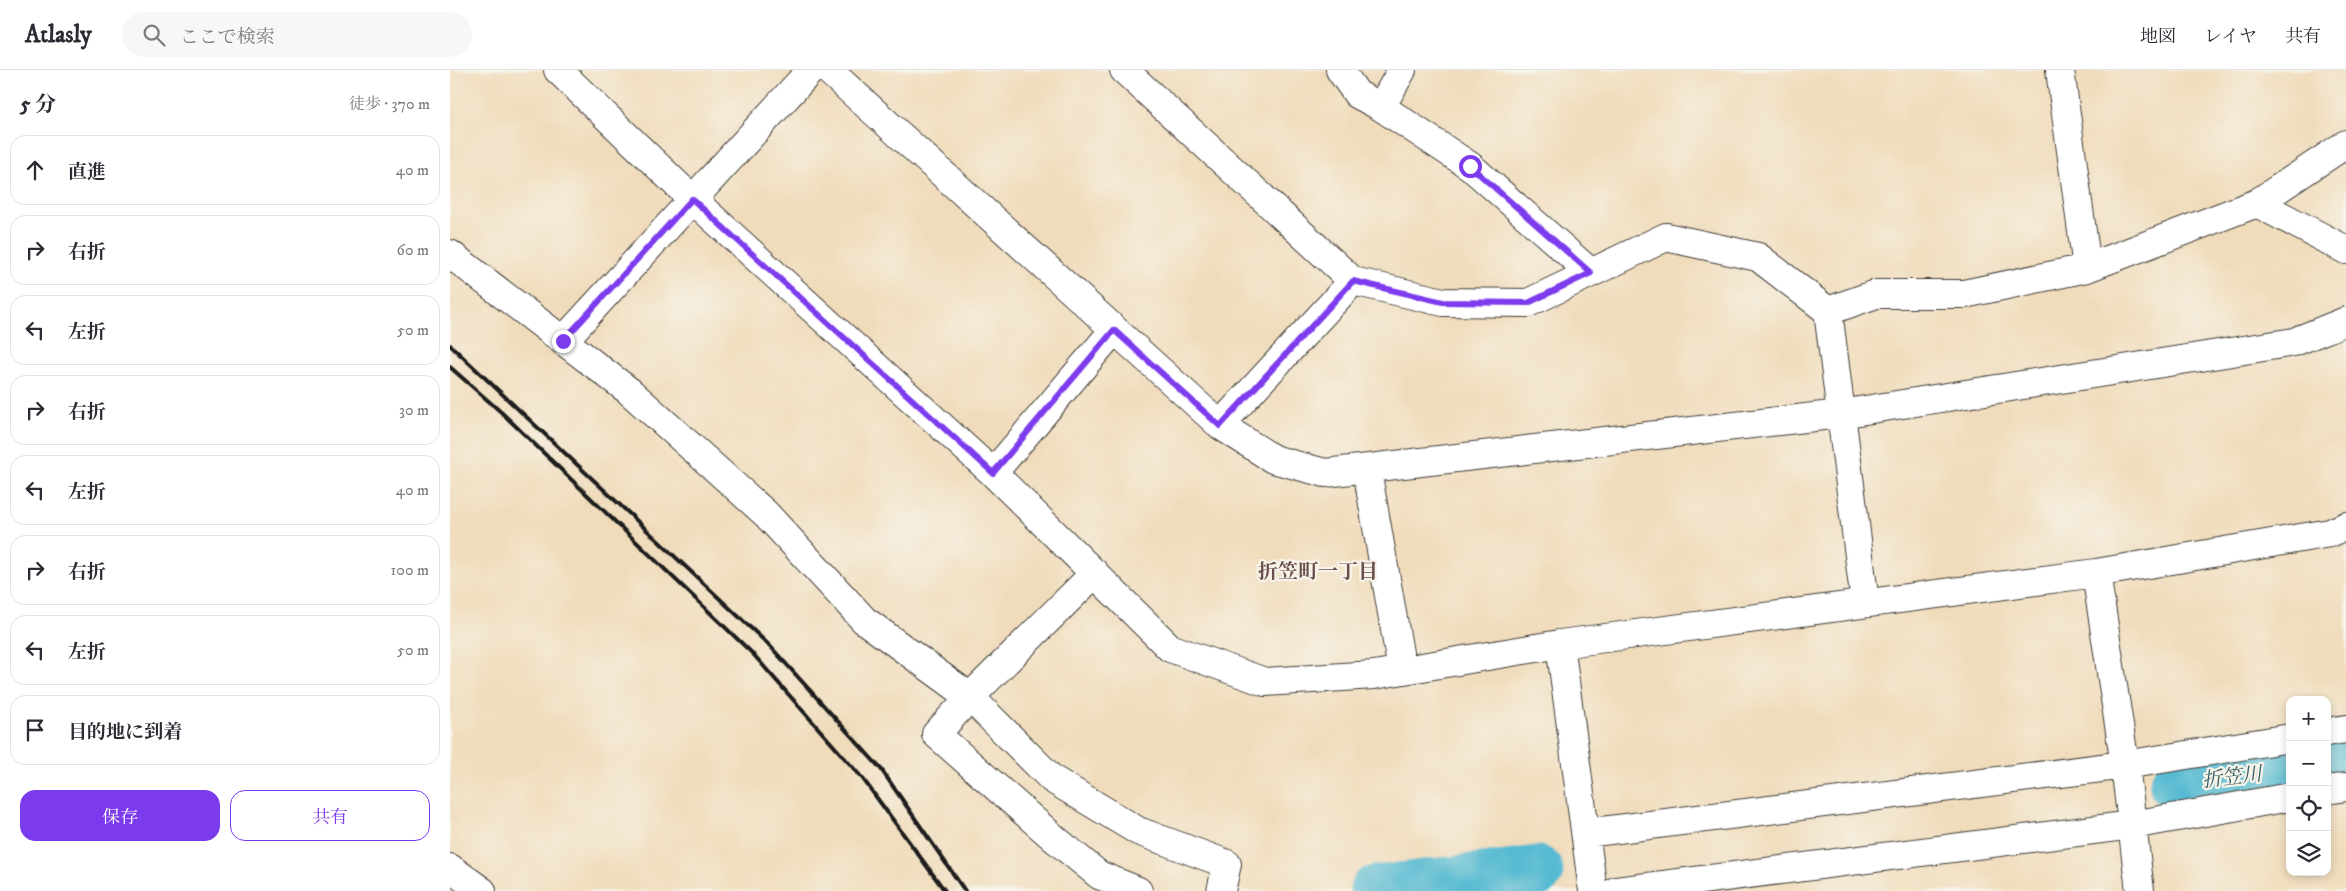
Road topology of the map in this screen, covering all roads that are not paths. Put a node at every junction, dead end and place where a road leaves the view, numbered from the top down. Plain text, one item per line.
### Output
1 (558, 70) edge
2 (811, 70) edge
3 (828, 70) edge
4 (1124, 70) edge
5 (1340, 70) edge
6 (1402, 70) edge
7 (2060, 70) edge
8 (1381, 107) junction
9 (2346, 144) edge
10 (692, 199) junction
11 (2256, 203) junction
12 (2346, 250) edge
13 (450, 254) edge
14 (2087, 268) junction
15 (1591, 273) junction
16 (1353, 281) junction
17 (1828, 312) junction
18 (2346, 321) edge
19 (1114, 330) junction
20 (563, 341) junction
21 (1840, 414) junction
22 (1220, 426) junction
23 (1367, 470) junction
24 (993, 473) junction
25 (2346, 526) edge
26 (1095, 573) junction
27 (2096, 573) junction
28 (1865, 603) junction
29 (1560, 644) junction
30 (1402, 670) junction
31 (970, 697) junction
32 (2346, 729) edge
33 (2331, 731) edge
34 (2286, 739) edge
35 (2125, 766) junction
36 (2346, 787) edge
37 (2331, 789) edge
38 (2286, 798) edge
39 (2132, 825) junction
40 (1586, 833) junction
41 (450, 868) edge
42 (482, 891) edge
43 (1138, 891) edge
44 (1221, 891) edge
45 (1593, 891) edge
46 (1616, 891) edge
47 (2140, 891) edge

1 - 10 street
2 - 10 street
3 - 19 street
4 - 16 street
5 - 8 street
6 - 8 street
7 - 14 street
8 - 15 street
9 - 11 street
10 - 20 street
10 - 24 street
11 - 12 street
11 - 14 street
13 - 20 street
14 - 17 street
15 - 16 street
15 - 17 street
16 - 22 street
17 - 21 street
18 - 21 street
19 - 22 street
19 - 24 street
20 - 31 street
21 - 23 street
21 - 28 street
22 - 23 street
23 - 30 street
24 - 26 street
25 - 27 street
26 - 30 street
26 - 31 street
27 - 28 street
27 - 35 street
28 - 29 street
29 - 30 street
29 - 40 street
31 - 43 street
31 - 44 street
32 - 33 street
34 - 35 street
35 - 39 street
35 - 40 street
36 - 37 street
38 - 39 street
39 - 46 street
39 - 47 street
40 - 45 street
41 - 42 street

